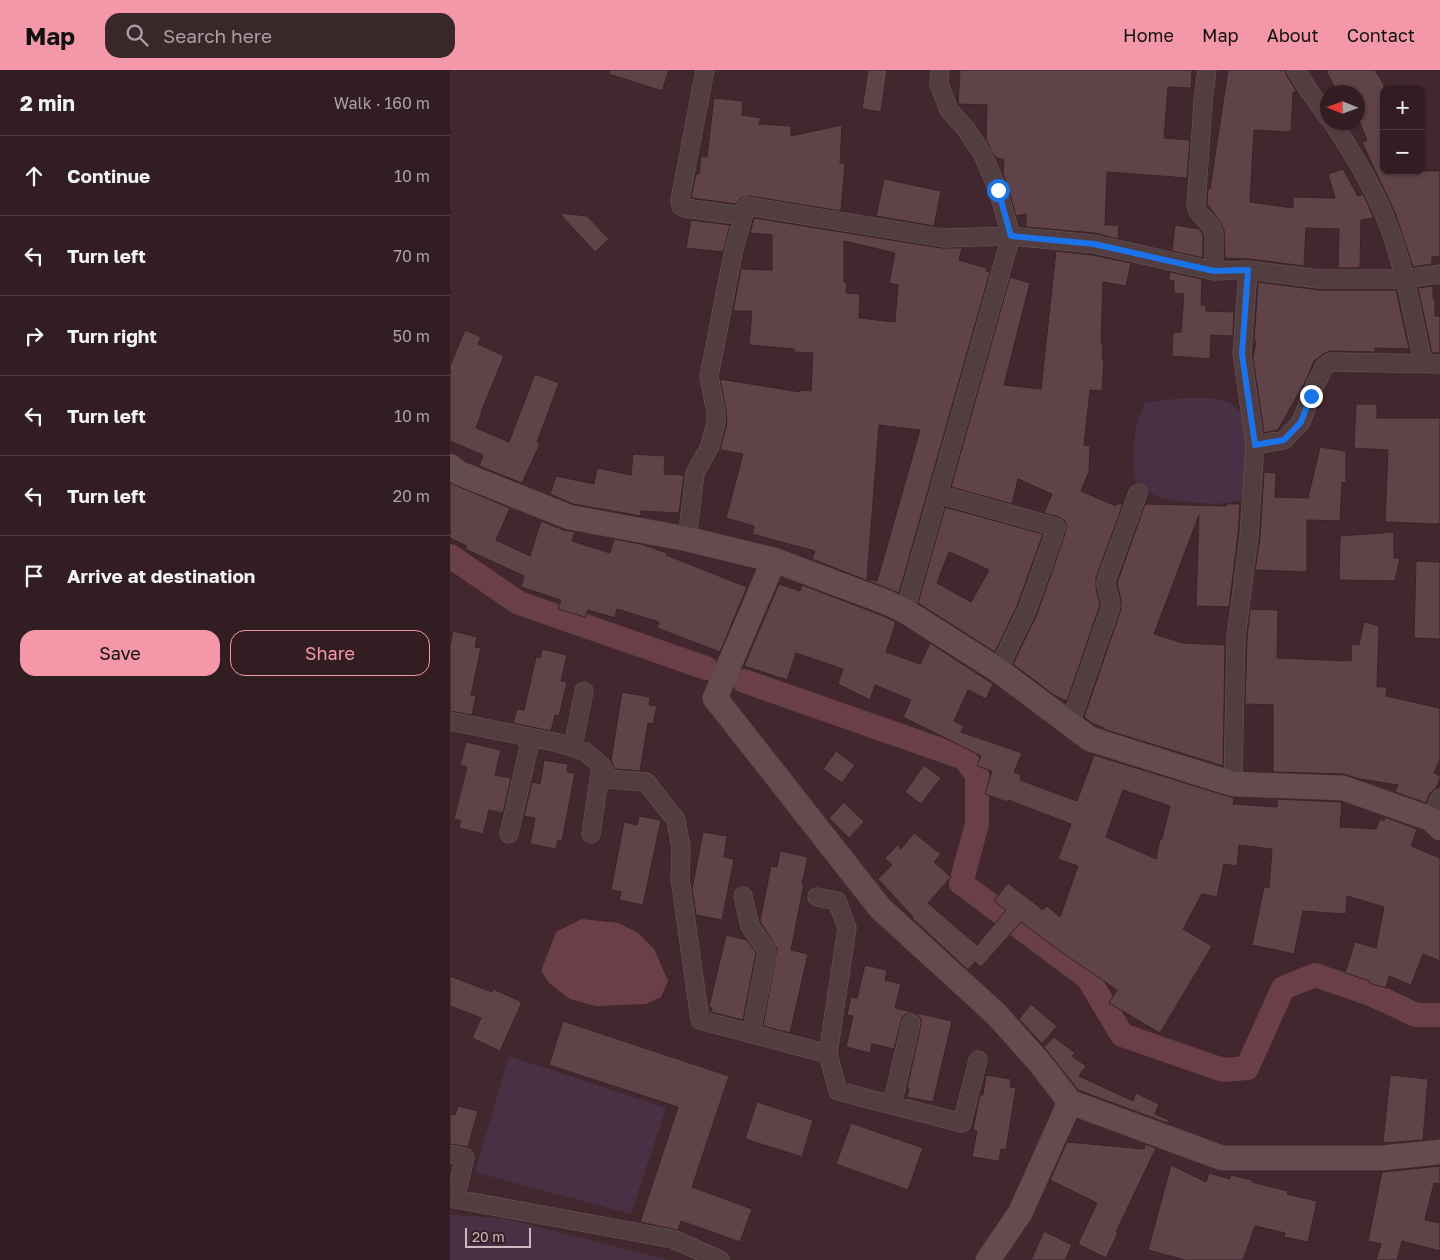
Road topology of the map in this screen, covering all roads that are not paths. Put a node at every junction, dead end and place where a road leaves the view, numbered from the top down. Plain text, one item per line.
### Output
1 (705, 70) edge
2 (940, 70) edge
3 (1207, 70) edge
4 (1296, 70) edge
5 (1320, 106) edge
6 (1337, 130) edge
7 (743, 216) junction
8 (1011, 236) junction
9 (1248, 270) junction
10 (1214, 271) junction
11 (1440, 274) edge
12 (1405, 279) junction
13 (1432, 364) edge
14 (1255, 445) junction
15 (450, 466) edge
16 (1138, 493) dead end
17 (938, 494) junction
18 (687, 539) junction
19 (774, 560) junction
20 (905, 611) junction
21 (998, 670) junction
22 (584, 691) dead end
23 (450, 721) edge
24 (1070, 724) junction
25 (531, 738) junction
26 (573, 747) junction
27 (601, 765) junction
28 (1233, 784) junction
29 (1437, 815) edge
30 (509, 834) dead end
31 (591, 834) dead end
32 (743, 896) dead end
33 (817, 897) dead end
34 (911, 1023) dead end
35 (751, 1034) junction
36 (828, 1054) junction
37 (978, 1060) dead end
38 (1070, 1102) junction
39 (892, 1105) junction
40 (1440, 1152) edge
41 (450, 1154) edge
42 (453, 1198) edge
43 (720, 1260) edge
44 (988, 1260) edge

1 - 7 street
2 - 8 street
3 - 10 street
4 - 5 street
6 - 12 street
7 - 8 street
7 - 18 street
8 - 10 street
8 - 17 street
9 - 10 street
9 - 12 street
9 - 14 street
11 - 12 street
12 - 13 street
13 - 14 street
14 - 28 street
15 - 18 street
16 - 24 street
17 - 20 street
17 - 21 street
18 - 19 street
19 - 20 street
19 - 38 street
20 - 21 street
21 - 24 street
22 - 26 street
23 - 25 street
24 - 28 street
25 - 26 street
25 - 30 street
26 - 27 street
27 - 31 street
27 - 35 street
28 - 29 street
32 - 35 street
33 - 36 street
34 - 39 street
35 - 36 street
36 - 39 street
37 - 39 street
38 - 40 street
38 - 44 street
41 - 42 street
42 - 43 street

